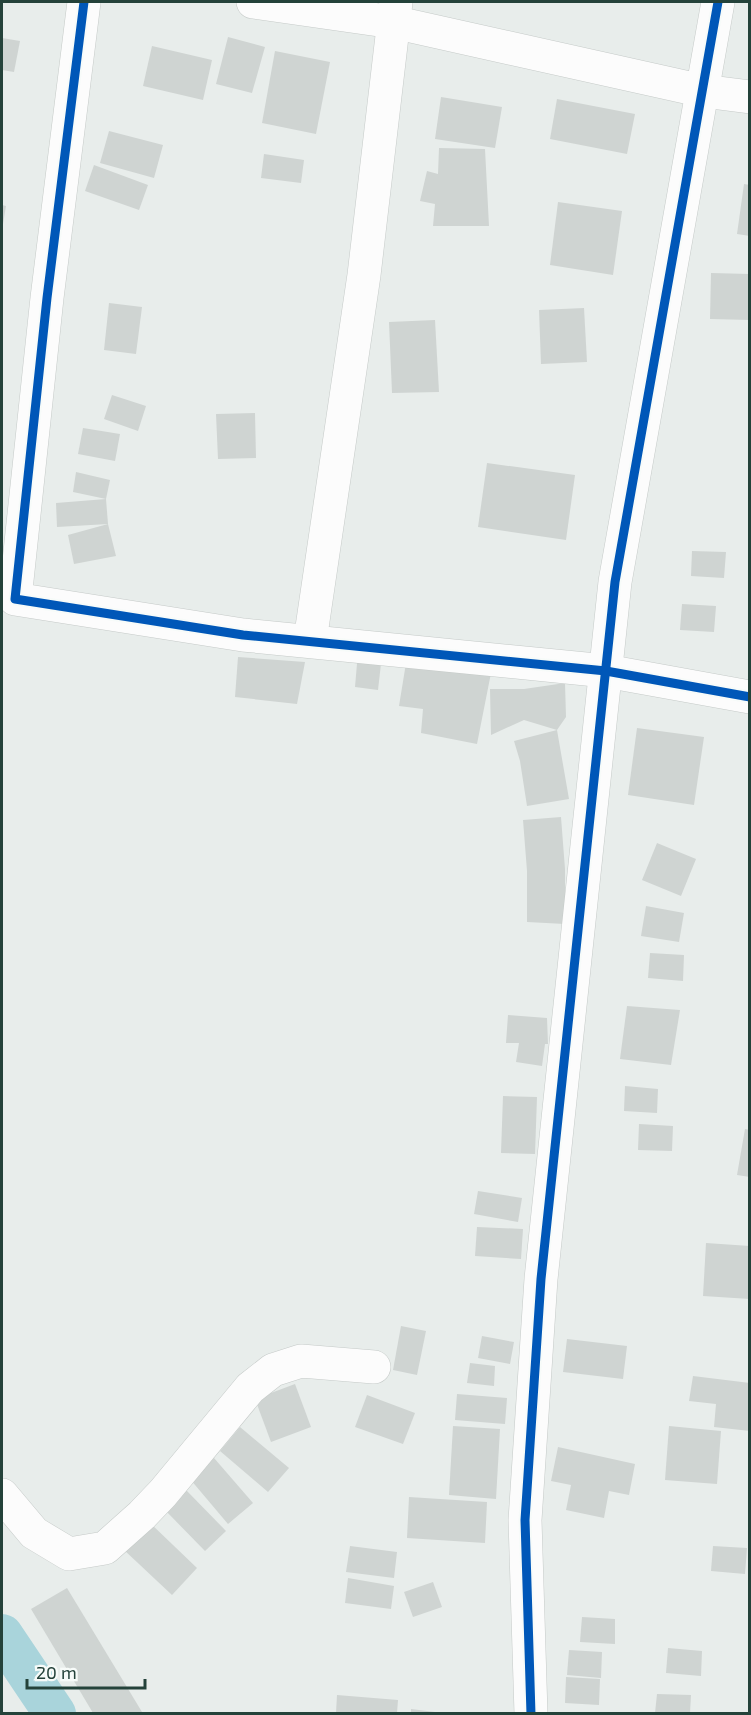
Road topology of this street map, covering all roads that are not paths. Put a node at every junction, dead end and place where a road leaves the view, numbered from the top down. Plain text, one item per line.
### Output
1 (84, 2) edge
2 (253, 2) edge
3 (718, 2) edge
4 (395, 12) edge
5 (703, 91) junction
6 (750, 97) edge
7 (8, 597) edge
8 (310, 641) junction
9 (606, 671) junction
10 (750, 697) edge
11 (374, 1367) dead end
12 (2, 1495) edge
13 (531, 1713) edge

1 - 7 street
2 - 4 street
3 - 5 street
4 - 5 street
4 - 8 street
5 - 6 street
5 - 9 street
7 - 8 street
8 - 9 street
9 - 10 street
9 - 13 street
11 - 12 street

